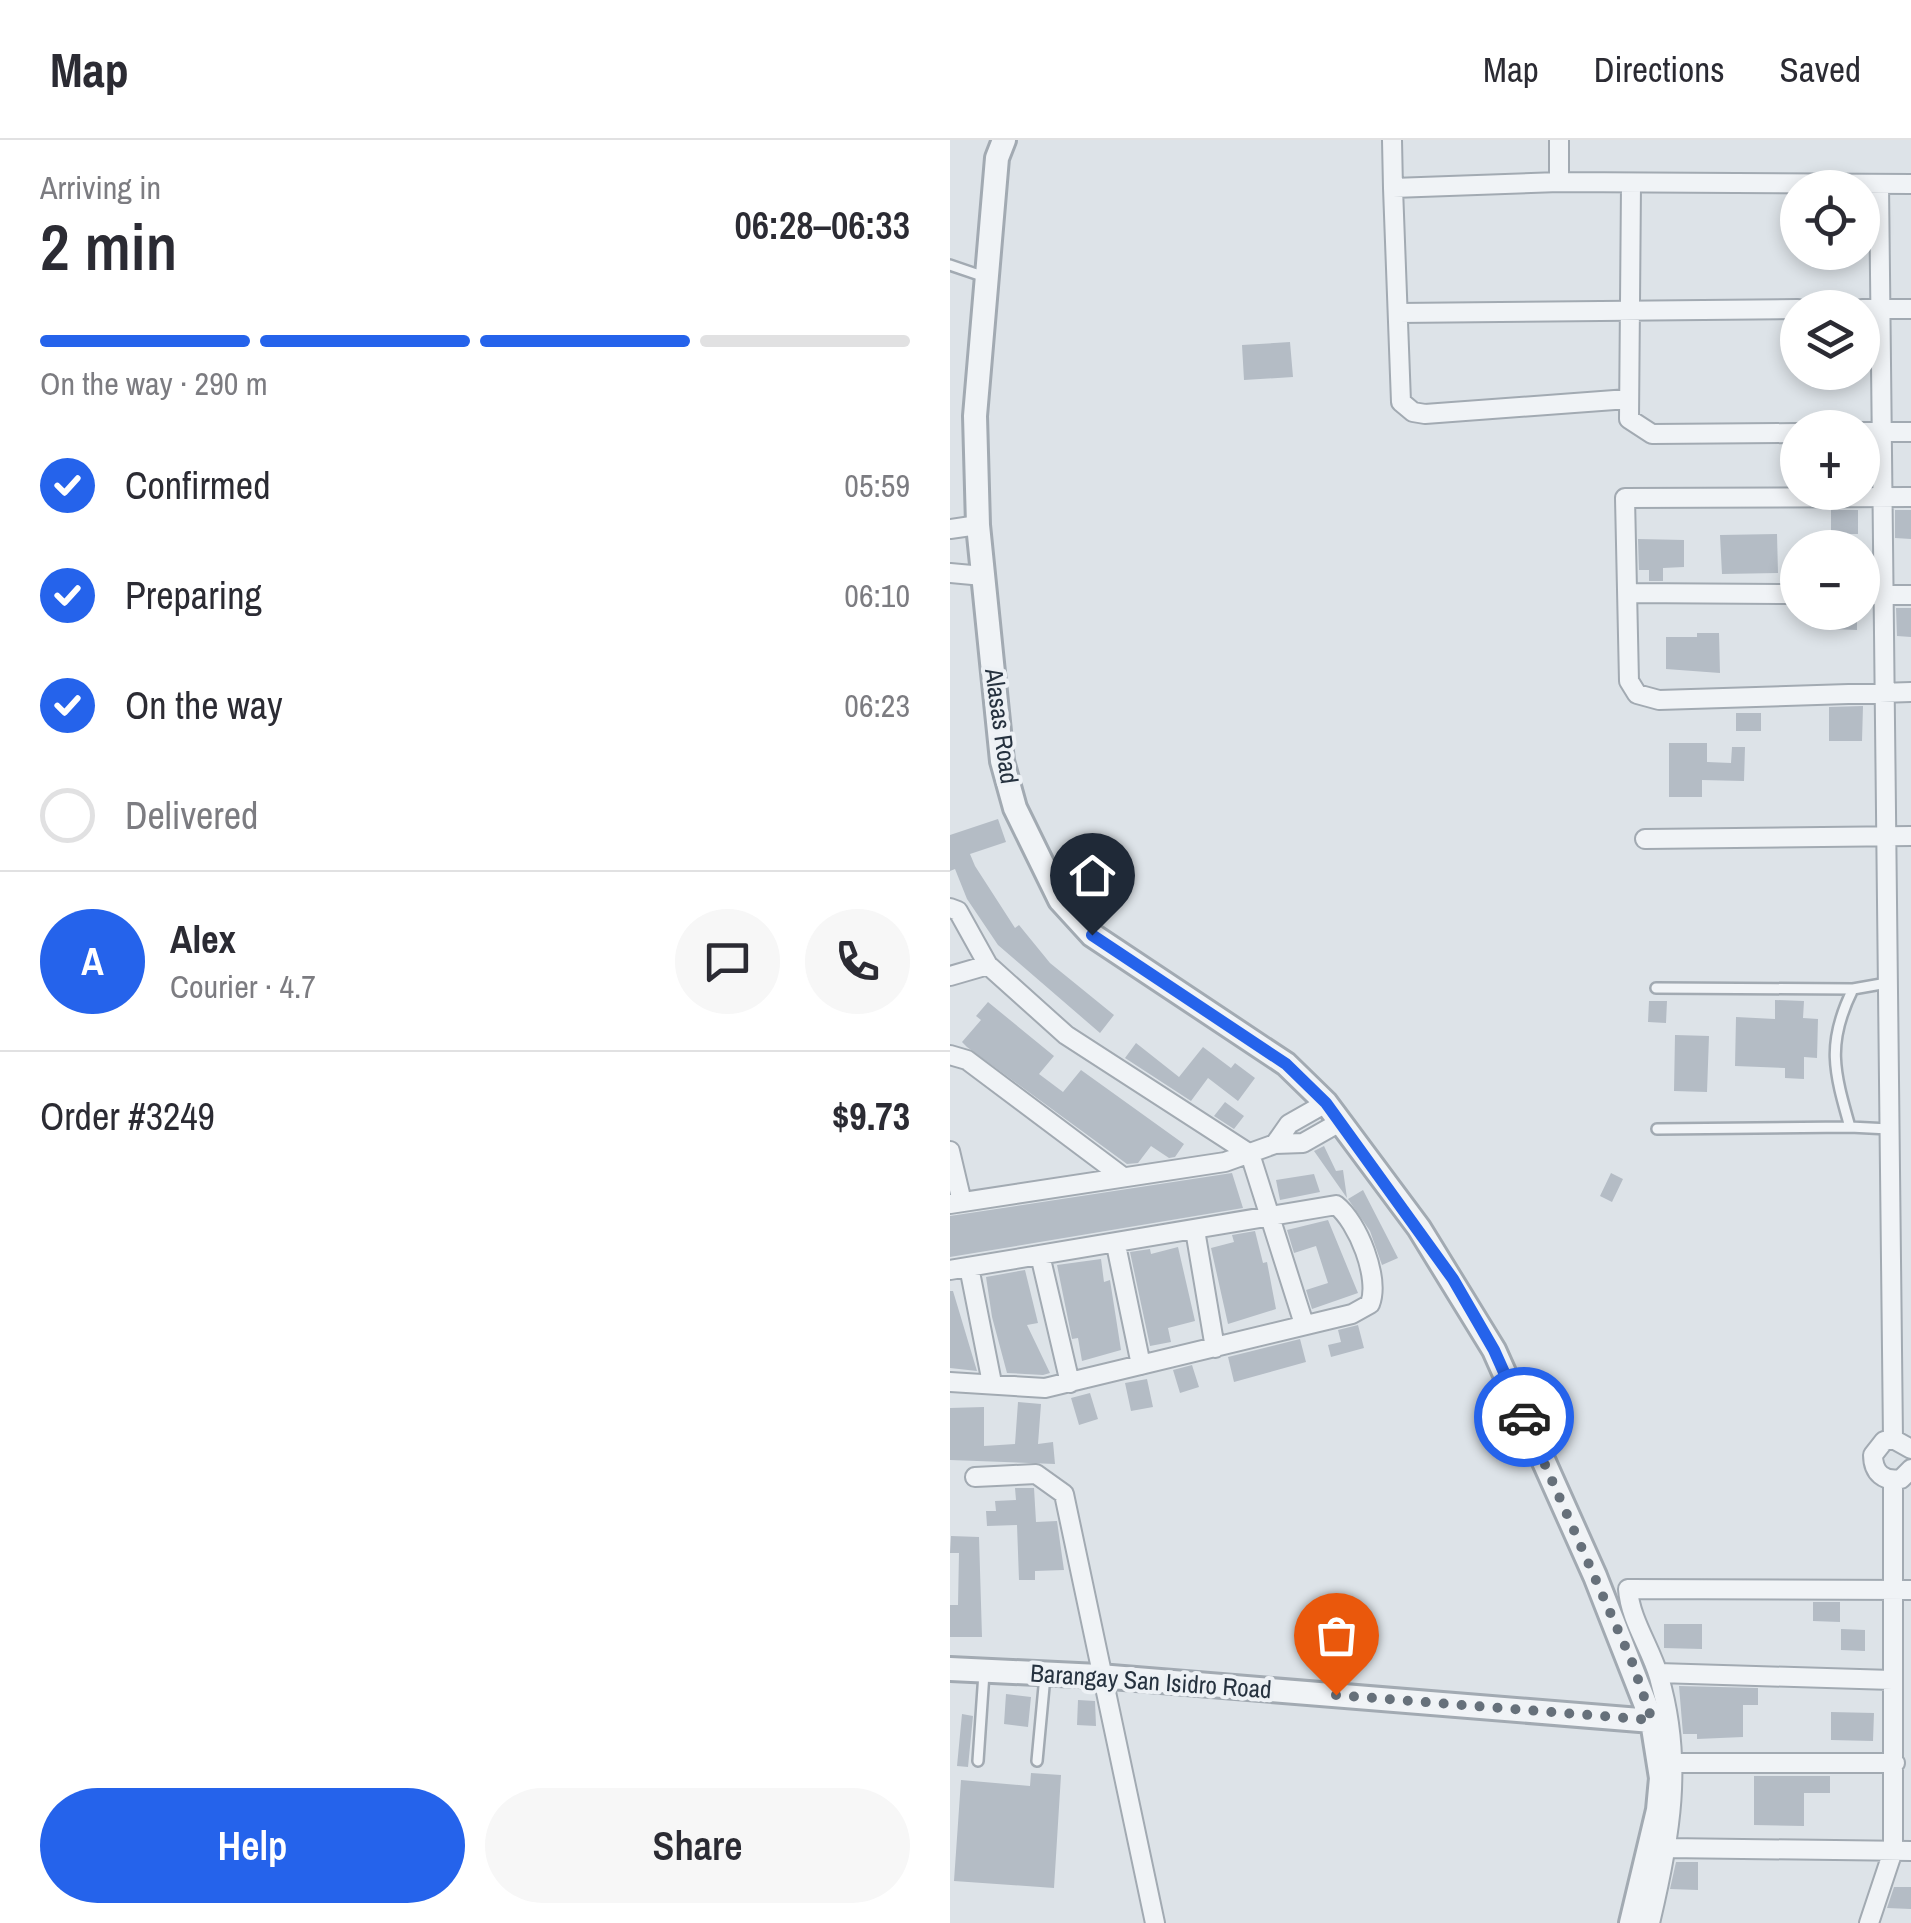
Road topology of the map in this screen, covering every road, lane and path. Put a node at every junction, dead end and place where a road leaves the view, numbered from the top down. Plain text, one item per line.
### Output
1 (1004, 140) edge
2 (1392, 140) edge
3 (1559, 140) edge
4 (1559, 182) junction
5 (1780, 184) edge
6 (1880, 184) edge
7 (1911, 184) edge
8 (1631, 185) junction
9 (1393, 188) junction
10 (950, 264) edge
11 (986, 278) junction
12 (1880, 308) edge
13 (1780, 309) edge
14 (1911, 309) edge
15 (1631, 311) junction
16 (1398, 313) junction
17 (1880, 390) edge
18 (1628, 399) junction
19 (1880, 432) edge
20 (1884, 432) junction
21 (1911, 432) edge
22 (1780, 433) edge
23 (1884, 497) junction
24 (1911, 497) edge
25 (978, 525) junction
26 (950, 529) edge
27 (950, 573) edge
28 (983, 576) junction
29 (1628, 593) junction
30 (1780, 594) edge
31 (1880, 595) edge
32 (1884, 595) junction
33 (1911, 595) edge
34 (1885, 692) junction
35 (1911, 692) edge
36 (1885, 836) junction
37 (1911, 836) edge
38 (1645, 839) dead end
39 (950, 892) edge
40 (954, 910) edge
41 (988, 965) junction
42 (950, 976) edge
43 (1888, 982) junction
44 (1656, 988) dead end
45 (1853, 989) junction
46 (950, 1054) edge
47 (1326, 1103) junction
48 (1340, 1122) junction
49 (1850, 1127) junction
50 (1657, 1129) dead end
51 (1888, 1130) junction
52 (1275, 1144) junction
53 (950, 1151) edge
54 (1250, 1154) junction
55 (1123, 1176) junction
56 (956, 1203) edge
57 (1271, 1215) junction
58 (1195, 1230) junction
59 (1116, 1244) junction
60 (1040, 1255) junction
61 (970, 1267) junction
62 (950, 1270) edge
63 (1304, 1324) junction
64 (1215, 1348) junction
65 (1140, 1365) junction
66 (950, 1382) edge
67 (992, 1383) junction
68 (1070, 1383) junction
69 (1893, 1439) junction
70 (1911, 1449) edge
71 (1911, 1469) edge
72 (975, 1477) dead end
73 (1894, 1480) junction
74 (1902, 1590) edge
75 (950, 1669) edge
76 (984, 1670) junction
77 (1045, 1673) junction
78 (1658, 1673) junction
79 (1099, 1676) junction
80 (1892, 1680) junction
81 (1652, 1720) junction
82 (978, 1760) dead end
83 (1037, 1761) dead end
84 (1674, 1763) junction
85 (1894, 1763) junction
86 (1668, 1848) junction
87 (1902, 1851) edge
88 (1155, 1923) edge
89 (1631, 1923) edge
90 (1650, 1923) edge
91 (1869, 1923) edge

1 - 11 street, Alasas Road
2 - 9 street
3 - 4 street
4 - 8 street
4 - 9 street
5 - 8 street
6 - 7 street
8 - 15 street
9 - 16 street
10 - 11 lane
11 - 25 street, Alasas Road
12 - 14 street
13 - 15 street
15 - 16 street
15 - 18 street
16 - 18 street
17 - 20 street
18 - 22 street
19 - 20 street
20 - 21 street
20 - 23 street
23 - 24 street
23 - 29 street
23 - 32 street
25 - 26 street
25 - 28 street, Alasas Road
27 - 28 street
28 - 47 street, Alasas Road
29 - 30 street
29 - 34 street
31 - 32 street
32 - 33 street
32 - 34 street
34 - 35 street
34 - 36 street
36 - 37 street
36 - 38 street
36 - 43 street
39 - 40 street
40 - 41 street
41 - 42 street
41 - 54 street
43 - 45 lane
43 - 51 street
44 - 45 lane
45 - 49 lane
46 - 55 street
47 - 48 street, Alasas Road
47 - 52 street
48 - 52 street
48 - 81 street, Alasas Road
49 - 50 lane
49 - 51 lane
51 - 69 street
52 - 54 street
53 - 56 street
54 - 55 street
54 - 57 street
55 - 56 street
57 - 58 street
57 - 63 street
57 - 63 street
58 - 59 street
58 - 64 street
59 - 60 street
59 - 65 street
60 - 61 street
60 - 68 street
61 - 62 street
61 - 67 street
63 - 64 street
64 - 65 street
65 - 68 street
66 - 67 street
67 - 68 street
69 - 70 street
69 - 73 street
71 - 73 street
72 - 79 street
73 - 74 street
74 - 78 street
74 - 80 street
75 - 76 street, Barangay San Isidro Road
76 - 77 street, Barangay San Isidro Road
76 - 82 lane
77 - 79 street, Barangay San Isidro Road
77 - 83 lane
78 - 80 street
78 - 84 street
79 - 81 street, Barangay San Isidro Road
79 - 88 street
80 - 85 street
81 - 89 street, Alasas Road
84 - 85 street
84 - 86 street
85 - 87 street
86 - 87 street
86 - 90 street
87 - 91 street

